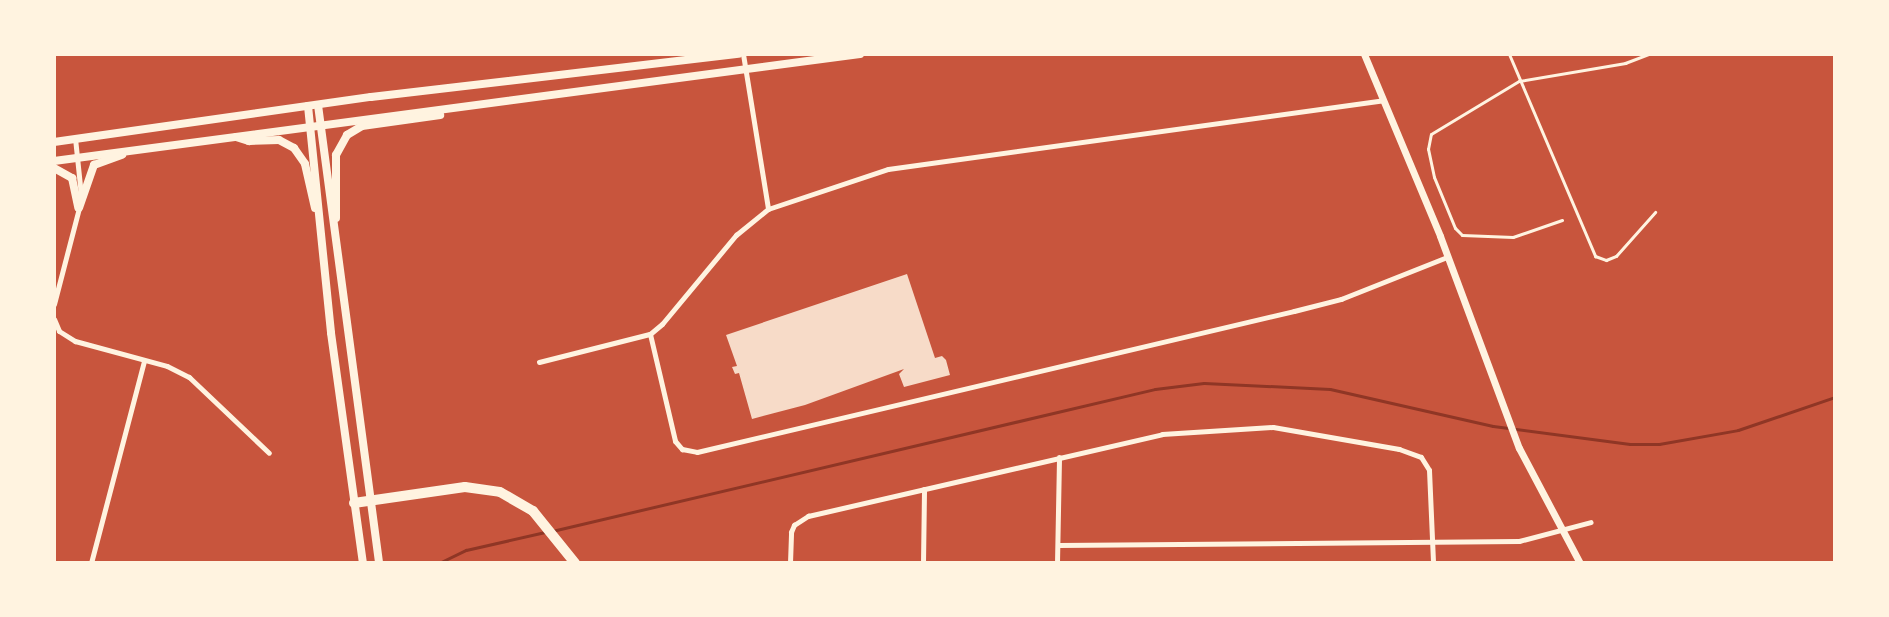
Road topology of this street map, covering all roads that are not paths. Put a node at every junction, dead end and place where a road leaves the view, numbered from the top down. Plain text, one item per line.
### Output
1 (741, 54) edge
2 (860, 54) edge
3 (1364, 54) edge
4 (1509, 54) edge
5 (1648, 54) edge
6 (746, 70) junction
7 (1519, 81) junction
8 (1383, 100) junction
9 (318, 105) junction
10 (476, 105) junction
11 (308, 106) junction
12 (321, 125) junction
13 (310, 126) junction
14 (232, 136) junction
15 (75, 138) junction
16 (54, 142) edge
17 (129, 150) junction
18 (77, 157) junction
19 (54, 161) edge
20 (54, 168) edge
21 (768, 209) junction
22 (79, 210) junction
23 (1655, 212) dead end
24 (1562, 220) dead end
25 (334, 231) junction
26 (321, 233) junction
27 (1447, 257) junction
28 (54, 304) edge
29 (54, 319) edge
30 (650, 334) junction
31 (144, 361) junction
32 (539, 362) dead end
33 (269, 453) dead end
34 (1059, 457) junction
35 (924, 489) junction
36 (368, 499) junction
37 (354, 503) junction
38 (1591, 522) dead end
39 (1561, 531) junction
40 (1432, 539) junction
41 (1058, 545) junction
42 (91, 563) edge
43 (363, 563) edge
44 (379, 563) edge
45 (575, 563) edge
46 (790, 563) edge
47 (923, 563) edge
48 (1057, 563) edge
49 (1433, 563) edge
50 (1580, 563) edge

1 - 6 street
1 - 9 main road
2 - 6 main road
3 - 8 street
4 - 7 lane
5 - 7 lane
6 - 10 main road
6 - 21 street
7 - 23 lane
7 - 24 lane
8 - 21 street
8 - 27 street
9 - 11 main road
9 - 12 main road
10 - 12 main road
10 - 25 main road
11 - 13 main road
11 - 15 main road
12 - 13 main road
12 - 25 main road
13 - 14 main road
13 - 26 main road
14 - 17 main road
14 - 26 main road
15 - 16 main road
15 - 18 street
17 - 18 main road
17 - 22 main road
18 - 19 main road
18 - 22 street
20 - 22 main road
21 - 30 street
22 - 28 street
25 - 36 main road
26 - 37 main road
27 - 30 street
27 - 39 street
29 - 31 street
30 - 32 street
31 - 33 street
31 - 42 street
34 - 35 street
34 - 40 street
34 - 41 street
35 - 46 street
35 - 47 street
36 - 37 highway
36 - 44 main road
36 - 45 highway
37 - 43 main road
38 - 39 street
39 - 40 street
39 - 50 street
40 - 41 street
40 - 49 street
41 - 48 street

